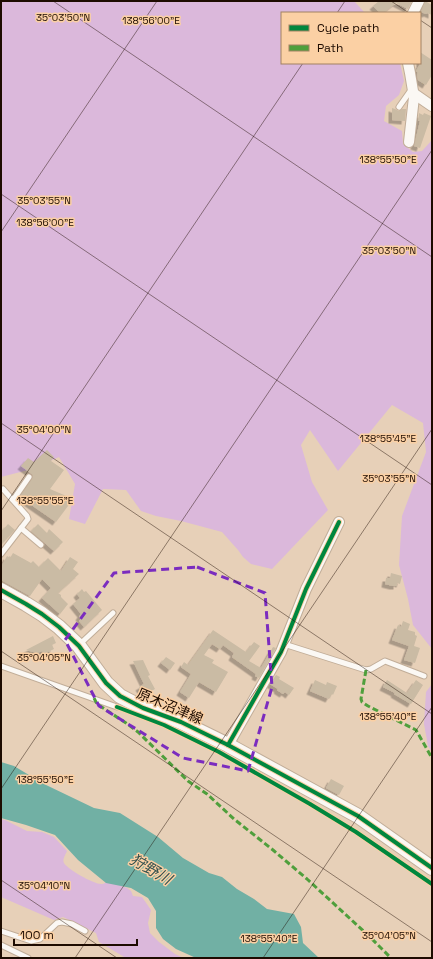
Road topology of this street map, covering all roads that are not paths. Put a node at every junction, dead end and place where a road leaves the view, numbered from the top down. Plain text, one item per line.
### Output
1 (419, 1) edge
2 (414, 12) edge
3 (408, 64) edge
4 (413, 90) junction
5 (432, 106) edge
6 (399, 107) dead end
7 (409, 142) dead end
8 (29, 477) dead end
9 (3, 489) dead end
10 (13, 500) junction
11 (339, 522) dead end
12 (21, 528) junction
13 (41, 545) dead end
14 (1, 554) edge
15 (1, 590) edge
16 (113, 613) dead end
17 (79, 646) junction
18 (283, 646) junction
19 (1, 666) edge
20 (424, 676) dead end
21 (117, 707) dead end
22 (228, 745) junction
23 (432, 868) edge
24 (1, 931) edge
25 (85, 931) dead end
26 (1, 945) edge
27 (28, 958) edge

1 - 2 street
3 - 4 street
4 - 5 street
4 - 6 lane
4 - 7 street
8 - 10 lane
9 - 10 lane
10 - 12 lane
11 - 18 street
12 - 13 lane
12 - 14 lane
15 - 17 main road, 原木沼津線
16 - 17 lane
17 - 22 main road, 原木沼津線
18 - 20 lane
18 - 22 street
19 - 21 lane
22 - 23 main road, 原木沼津線
24 - 25 lane
26 - 27 lane

